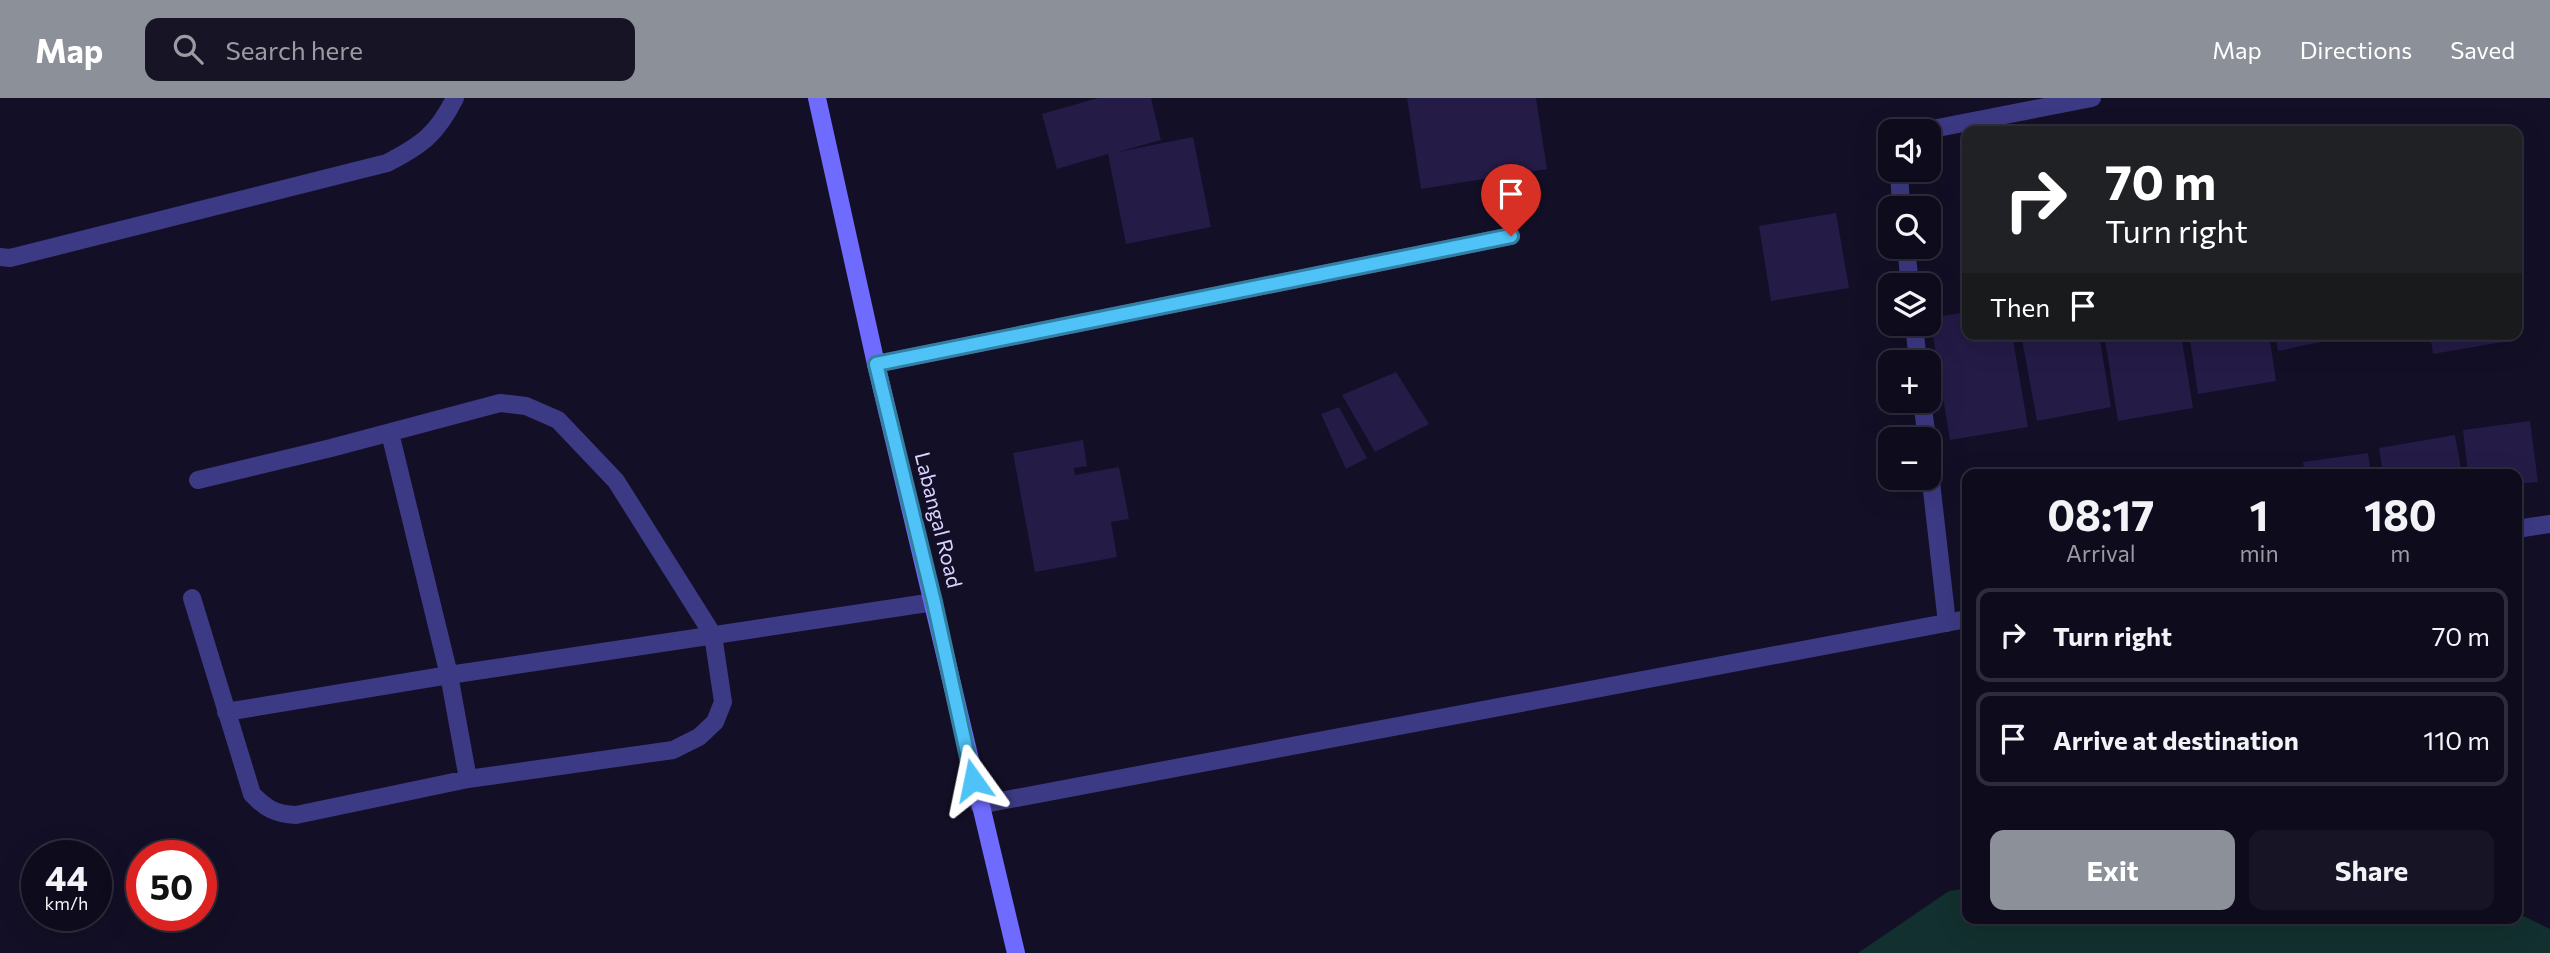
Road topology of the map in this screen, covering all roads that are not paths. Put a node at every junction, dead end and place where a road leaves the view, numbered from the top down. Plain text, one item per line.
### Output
1 (455, 98) edge
2 (817, 98) edge
3 (2092, 98) edge
4 (1941, 127) edge
5 (1511, 236) dead end
6 (0, 257) edge
7 (876, 364) junction
8 (390, 433) junction
9 (198, 480) dead end
10 (1932, 490) edge
11 (2550, 524) edge
12 (2522, 528) edge
13 (192, 598) dead end
14 (934, 602) junction
15 (1962, 620) edge
16 (1947, 623) junction
17 (713, 635) junction
18 (449, 675) junction
19 (226, 712) junction
20 (468, 779) junction
21 (979, 805) junction
22 (1016, 953) edge

1 - 6 lane
2 - 7 main road, Labangal Road
3 - 4 lane
5 - 7 lane
7 - 14 main road, Labangal Road
8 - 9 lane
8 - 17 lane
8 - 18 lane
10 - 16 lane
11 - 12 lane
13 - 19 lane
14 - 17 lane
14 - 21 main road, Labangal Road
15 - 16 lane
16 - 21 lane
17 - 18 lane
17 - 20 lane
18 - 19 lane
18 - 20 lane
19 - 20 lane
21 - 22 main road, Labangal Road

